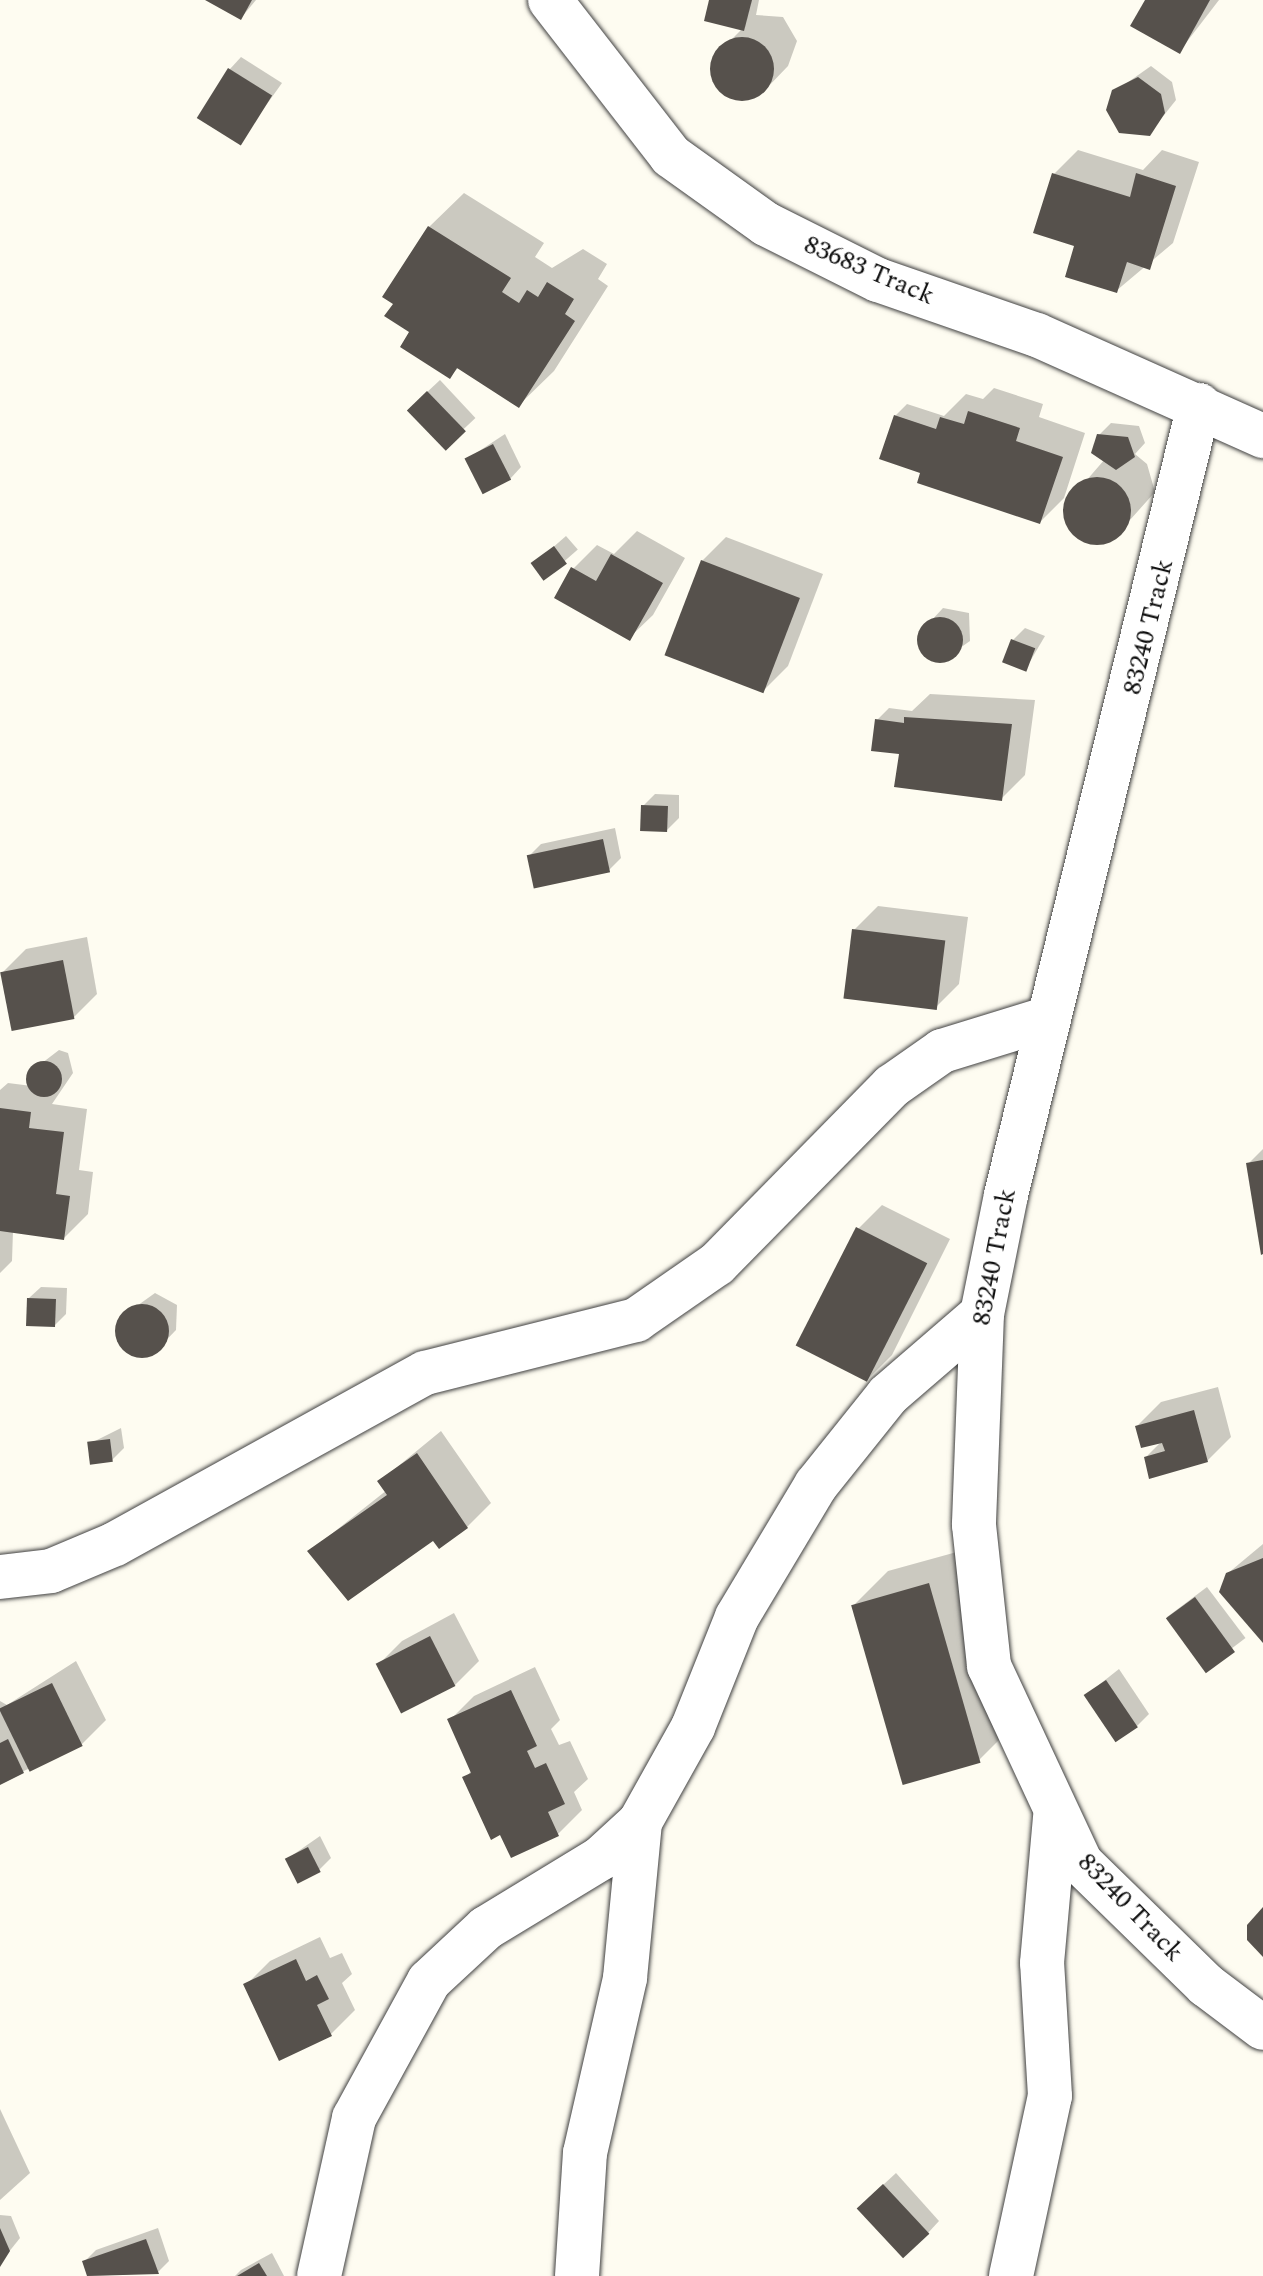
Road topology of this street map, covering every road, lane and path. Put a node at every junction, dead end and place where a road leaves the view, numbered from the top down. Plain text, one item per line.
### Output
1 (550, 0) edge
2 (1199, 405) junction
3 (1263, 436) edge
4 (1049, 1018) junction
5 (982, 1314) junction
6 (0, 1577) edge
7 (1055, 1817) junction
8 (640, 1822) junction
9 (1263, 2028) edge
10 (319, 2276) edge
11 (577, 2276) edge
12 (1011, 2276) edge

1 - 2 street, 83683 Track
2 - 3 street, 83683 Track
2 - 4 street, 83240 Track
4 - 5 street, 83240 Track
4 - 6 street
5 - 7 street, 83240 Track
5 - 8 street
7 - 9 street, 83240 Track
7 - 12 street
8 - 10 street
8 - 11 street

